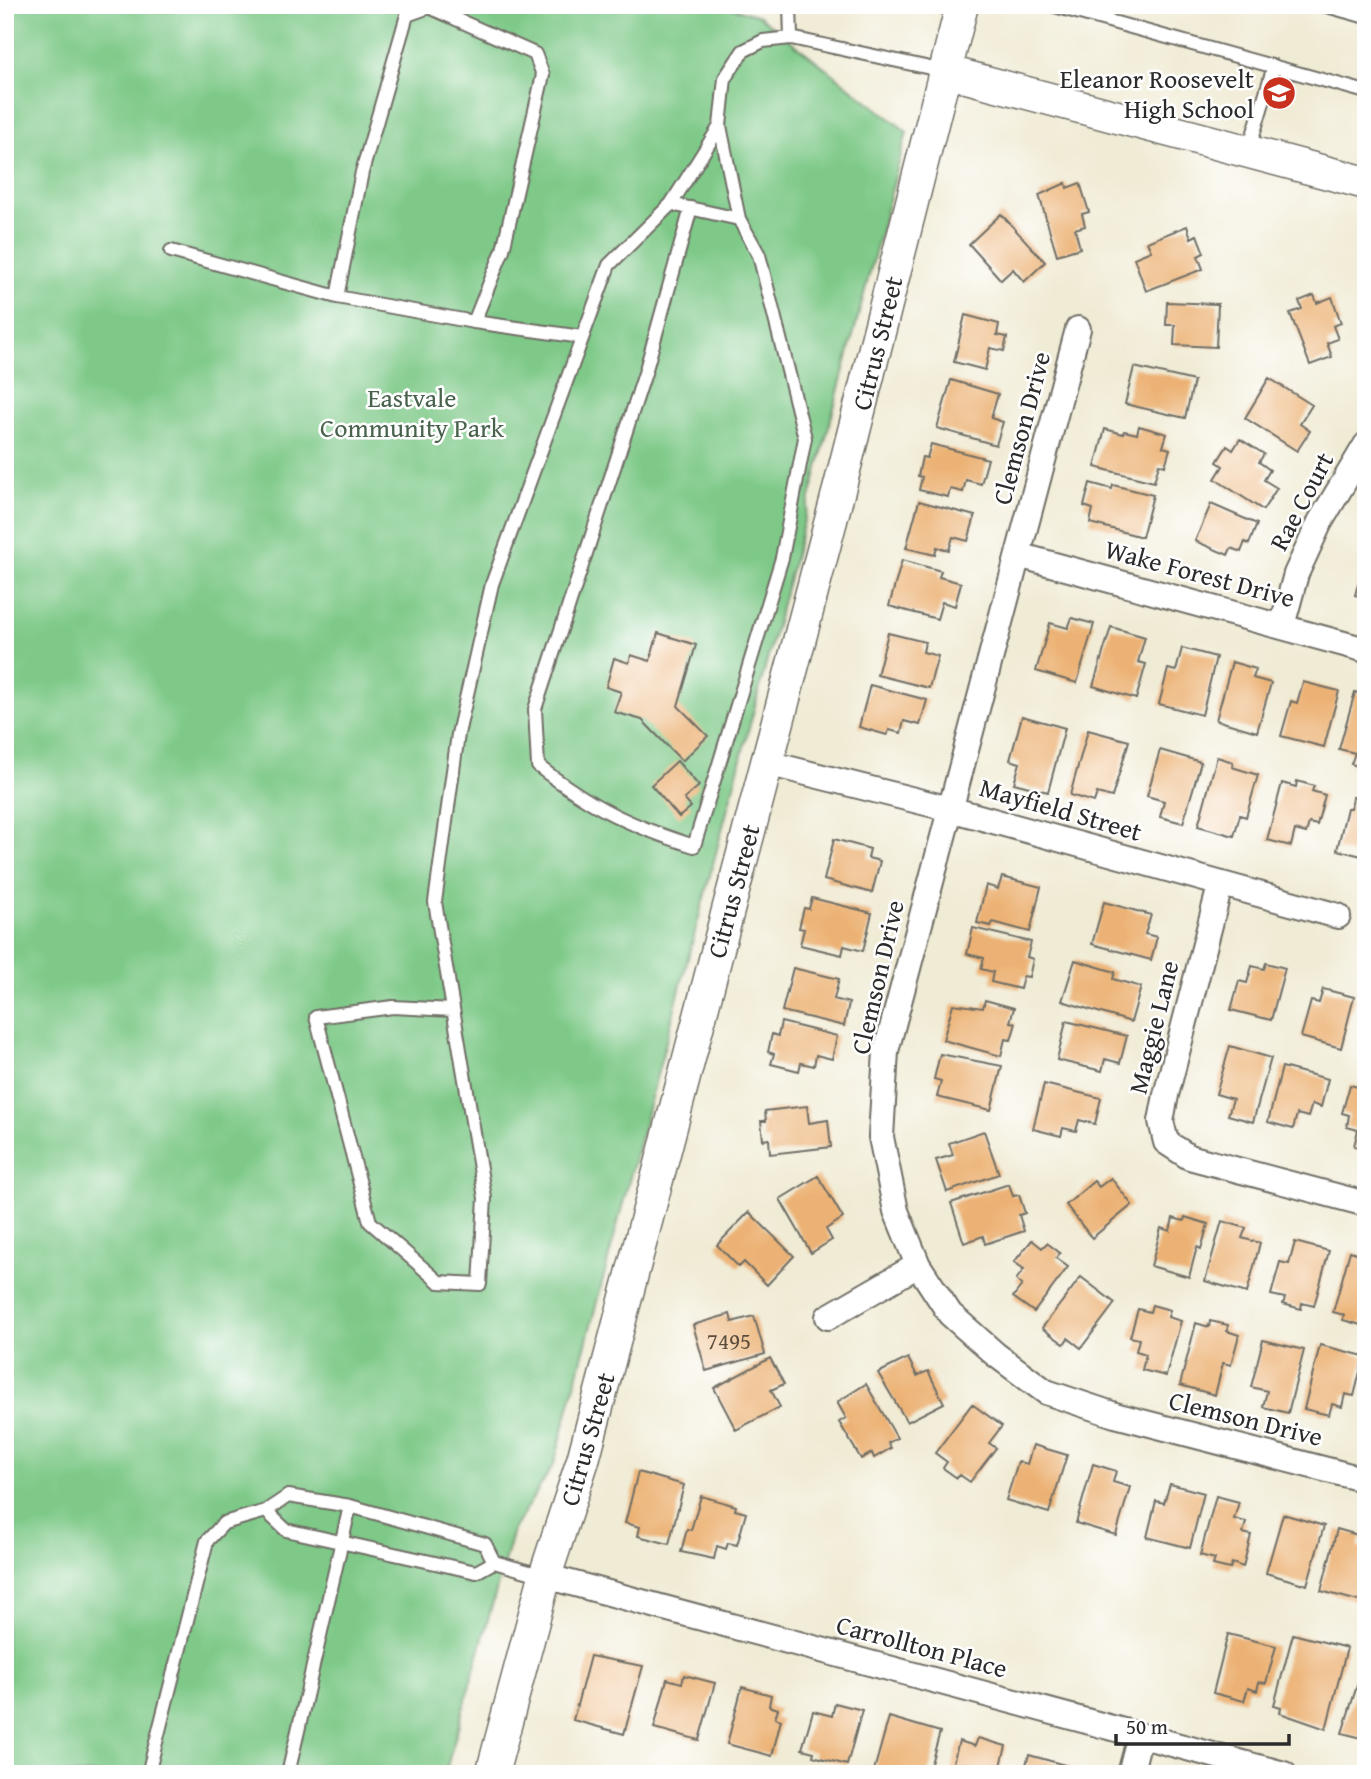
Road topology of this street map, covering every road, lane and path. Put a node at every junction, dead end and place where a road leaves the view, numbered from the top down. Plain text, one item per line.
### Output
1 (790, 5) edge
2 (962, 5) edge
3 (1051, 5) edge
4 (1323, 5) edge
5 (1366, 17) edge
6 (791, 38) junction
7 (1274, 66) junction
8 (944, 71) junction
9 (1366, 92) edge
10 (720, 126) junction
11 (1248, 152) junction
12 (1366, 183) edge
13 (671, 204) junction
14 (691, 208) junction
15 (739, 219) junction
16 (171, 251) dead end
17 (337, 297) junction
18 (474, 322) junction
19 (1078, 329) dead end
20 (582, 337) junction
21 (1366, 445) edge
22 (1018, 555) junction
23 (1282, 626) junction
24 (1366, 650) edge
25 (767, 762) junction
26 (950, 809) junction
27 (1220, 886) junction
28 (1338, 916) dead end
29 (453, 1010) junction
30 (1366, 1204) edge
31 (918, 1265) junction
32 (828, 1317) dead end
33 (1366, 1480) edge
34 (350, 1506) junction
35 (265, 1511) junction
36 (342, 1540) junction
37 (494, 1562) junction
38 (545, 1576) junction
39 (1140, 1736) junction
40 (148, 1774) edge
41 (288, 1774) edge
42 (492, 1774) edge
43 (1130, 1774) edge
44 (1284, 1774) edge

1 - 6 lane
2 - 8 street, Citrus Street
3 - 7 lane
4 - 5 lane
6 - 8 lane
6 - 10 lane
7 - 9 lane
7 - 11 lane
8 - 11 street
8 - 25 street, Citrus Street
10 - 13 lane
10 - 15 lane
11 - 12 street
13 - 14 lane
13 - 20 lane
14 - 15 lane
14 - 15 lane
16 - 17 lane
17 - 18 lane
17 - 18 lane
18 - 20 lane
19 - 22 street, Clemson Drive
20 - 29 lane
21 - 23 street, Rae Court
22 - 23 street, Wake Forest Drive
22 - 26 street, Clemson Drive
23 - 24 street, Wake Forest Drive
25 - 26 street, Mayfield Street
25 - 38 street, Citrus Street
26 - 27 street, Mayfield Street
26 - 31 street, Clemson Drive
27 - 28 street, Mayfield Street
27 - 30 street, Maggie Lane
29 - 29 lane
31 - 32 street
31 - 33 street, Clemson Drive
34 - 35 lane
34 - 36 lane
34 - 37 lane
35 - 36 lane
35 - 40 lane
36 - 37 lane
36 - 41 lane
37 - 38 lane
38 - 39 street, Carrollton Place
38 - 42 street, Citrus Street
39 - 43 street
39 - 44 street, Carrollton Place

